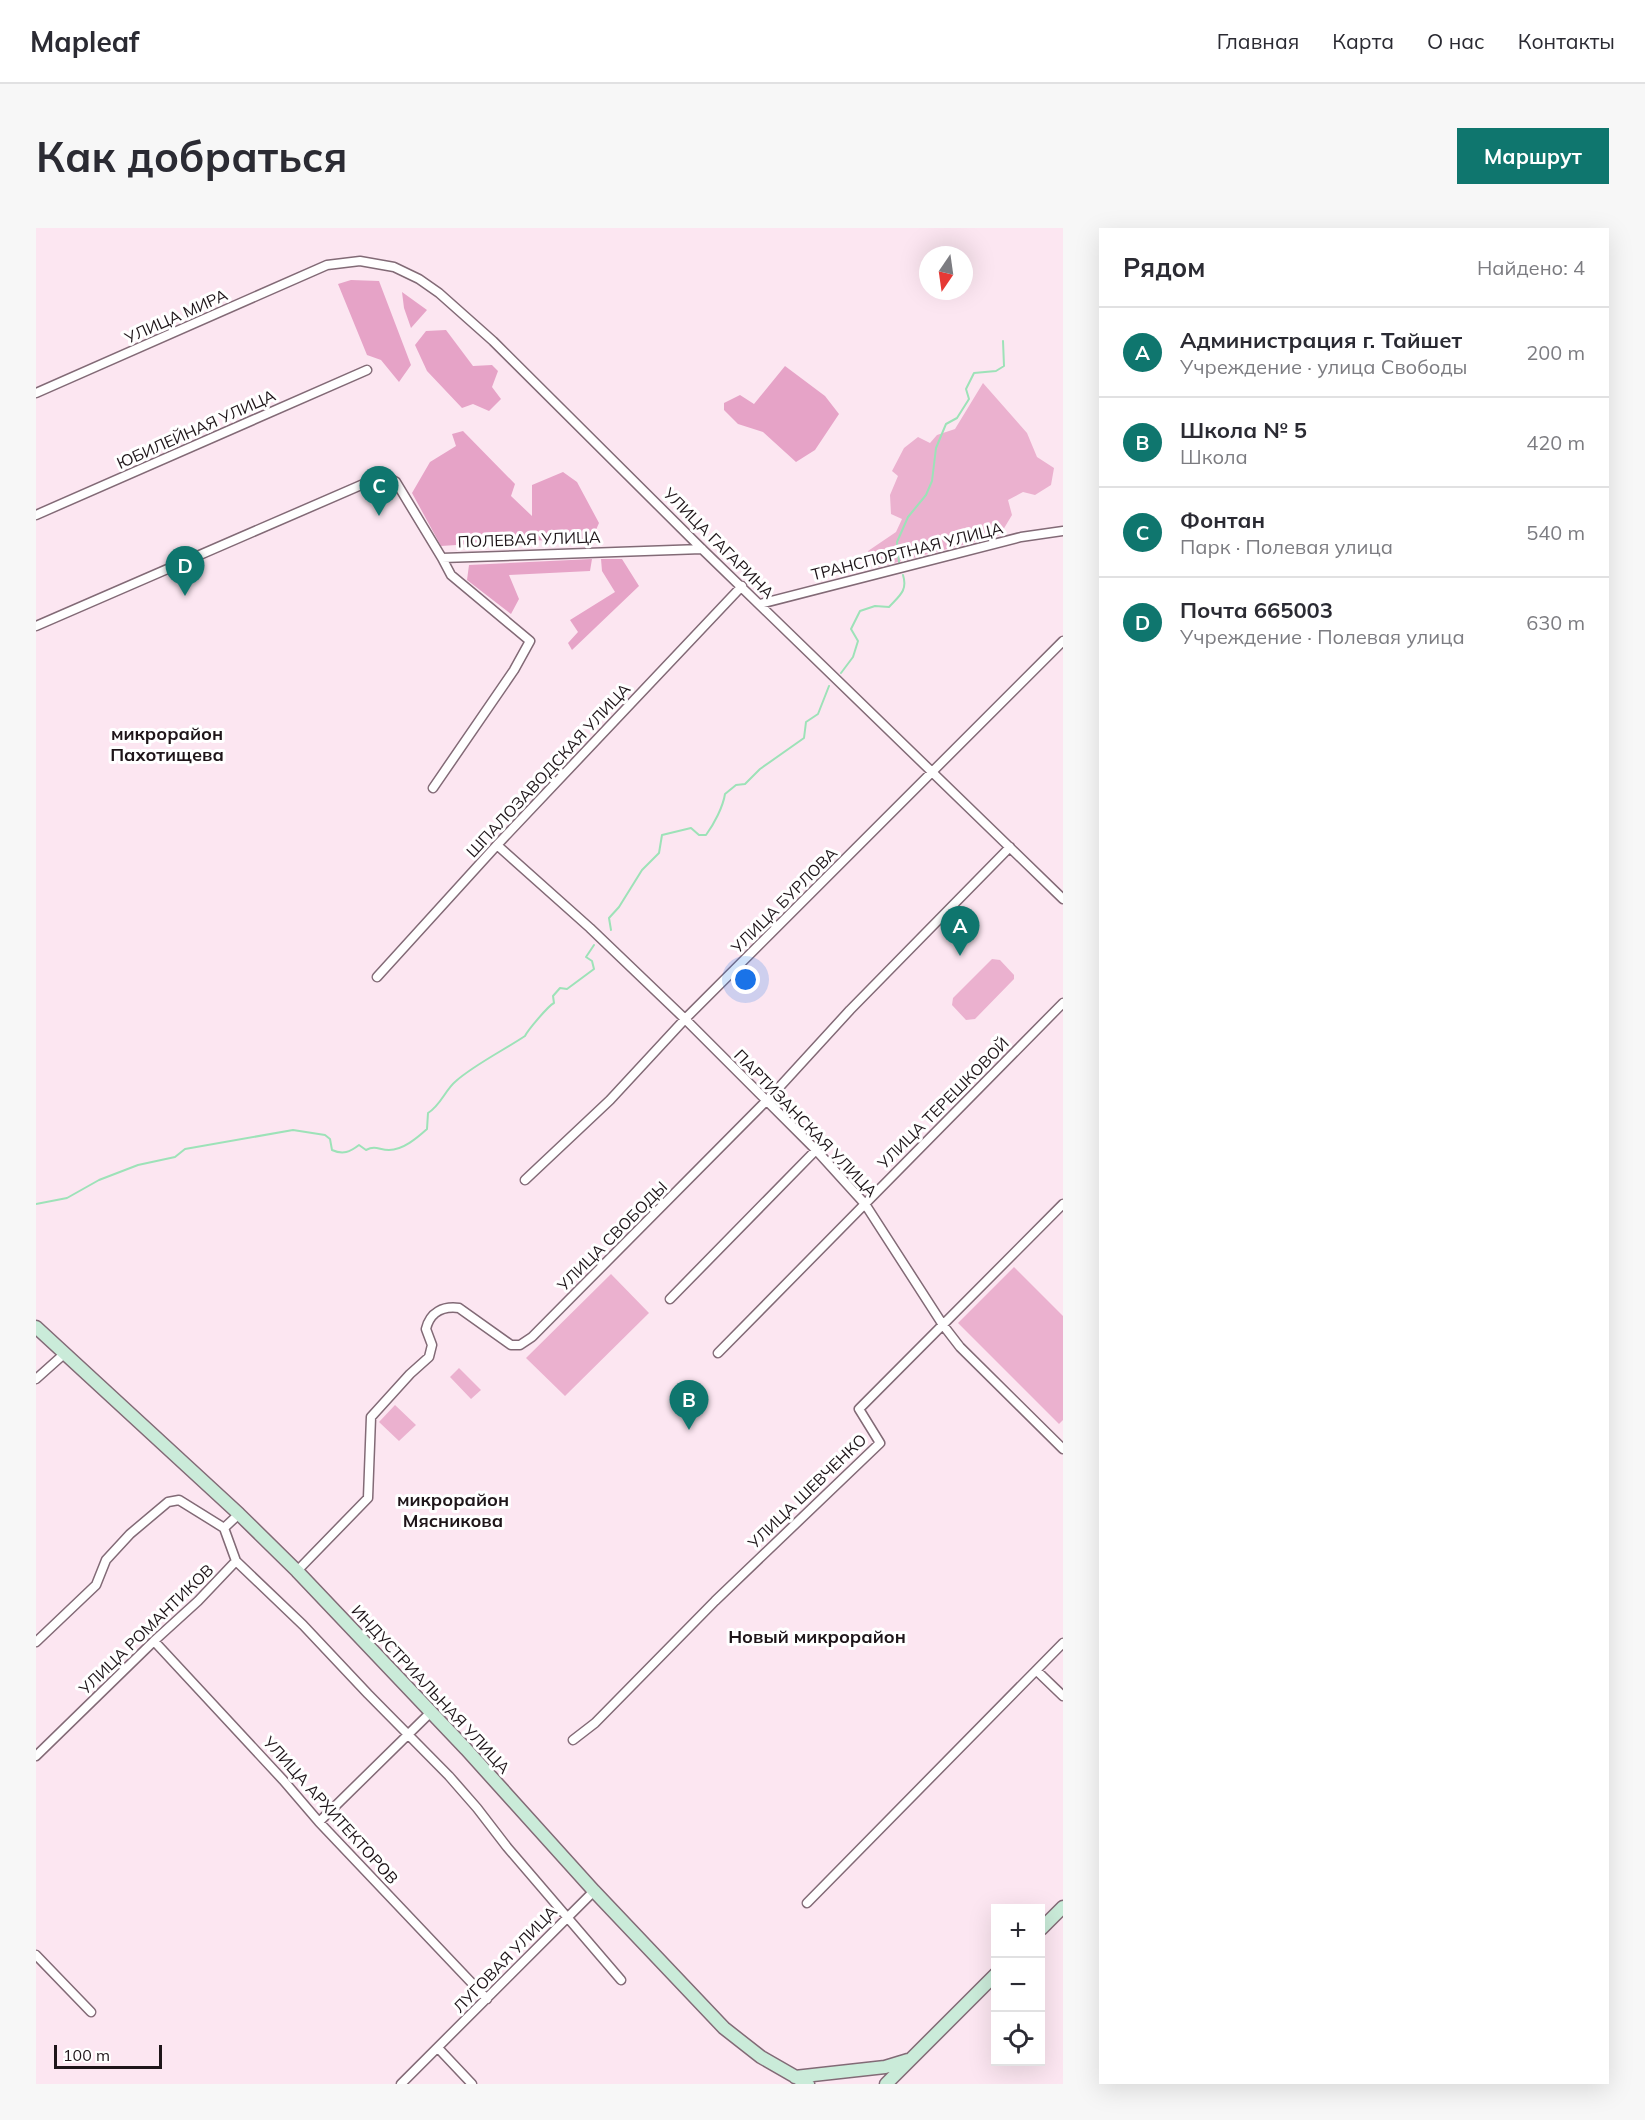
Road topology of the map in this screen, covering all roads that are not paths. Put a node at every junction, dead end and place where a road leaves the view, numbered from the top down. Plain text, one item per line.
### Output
1 (327, 265) joint
2 (367, 370) dead end
3 (36, 393) edge
4 (36, 515) edge
5 (1063, 531) edge
6 (702, 549) junction
7 (442, 558) junction
8 (742, 586) junction
9 (759, 604) junction
10 (36, 626) edge
11 (1063, 641) edge
12 (933, 772) junction
13 (433, 788) dead end
14 (497, 845) junction
15 (1010, 847) junction
16 (1063, 898) edge
17 (377, 977) dead end
18 (1063, 1003) edge
19 (685, 1019) junction
20 (766, 1101) junction
21 (816, 1150) junction
22 (525, 1180) dead end
23 (865, 1204) junction
24 (1063, 1204) edge
25 (670, 1299) dead end
26 (943, 1325) junction
27 (36, 1327) edge
28 (718, 1353) dead end
29 (64, 1354) junction
30 (36, 1379) edge
31 (1063, 1449) edge
32 (239, 1514) junction
33 (224, 1527) junction
34 (236, 1561) junction
35 (297, 1571) junction
36 (154, 1641) junction
37 (36, 1642) edge
38 (1063, 1643) edge
39 (1037, 1671) junction
40 (1063, 1696) edge
41 (431, 1712) junction
42 (407, 1734) junction
43 (573, 1740) dead end
44 (36, 1756) edge
45 (319, 1822) junction
46 (594, 1891) junction
47 (807, 1903) dead end
48 (1063, 1906) edge
49 (566, 1917) junction
50 (1045, 1925) edge
51 (36, 1955) edge
52 (991, 1979) edge
53 (621, 1980) dead end
54 (487, 1999) junction
55 (91, 2012) dead end
56 (438, 2048) junction
57 (909, 2059) junction
58 (795, 2077) junction
59 (401, 2084) edge
60 (472, 2084) edge
61 (808, 2084) edge
62 (886, 2084) edge

1 - 3 street, УЛИЦА МИРА
1 - 6 street, УЛИЦА ГАГАРИНА
2 - 4 street, ЮБИЛЕЙНАЯ УЛИЦА
5 - 9 street, ТРАНСПОРТНАЯ УЛИЦА
6 - 7 street, ПОЛЕВАЯ УЛИЦА
6 - 8 street, УЛИЦА ГАГАРИНА
7 - 10 street, ПОЛЕВАЯ УЛИЦА
7 - 13 street
8 - 9 street, УЛИЦА ГАГАРИНА
8 - 14 street, ШПАЛОЗАВОДСКАЯ УЛИЦА
9 - 12 street, УЛИЦА ГАГАРИНА
11 - 12 street, УЛИЦА БУРЛОВА
12 - 15 street, УЛИЦА ГАГАРИНА
12 - 19 street, УЛИЦА БУРЛОВА
14 - 17 street, ШПАЛОЗАВОДСКАЯ УЛИЦА
14 - 19 street, ПАРТИЗАНСКАЯ УЛИЦА
15 - 16 street, УЛИЦА ГАГАРИНА
15 - 20 street, УЛИЦА СВОБОДЫ
18 - 23 street, УЛИЦА ТЕРЕШКОВОЙ
19 - 20 street, ПАРТИЗАНСКАЯ УЛИЦА
19 - 22 street, УЛИЦА БУРЛОВА
20 - 21 street, ПАРТИЗАНСКАЯ УЛИЦА
20 - 35 street, УЛИЦА СВОБОДЫ
21 - 23 street, ПАРТИЗАНСКАЯ УЛИЦА
21 - 25 street
23 - 26 street, ПАРТИЗАНСКАЯ УЛИЦА
23 - 28 street, УЛИЦА ТЕРЕШКОВОЙ
24 - 26 street, УЛИЦА ШЕВЧЕНКО
26 - 31 street, ПАРТИЗАНСКАЯ УЛИЦА
26 - 43 street, УЛИЦА ШЕВЧЕНКО
27 - 29 street, ИНДУСТРИАЛЬНАЯ УЛИЦА
29 - 30 street
29 - 32 street, ИНДУСТРИАЛЬНАЯ УЛИЦА
32 - 33 street
32 - 35 street, ИНДУСТРИАЛЬНАЯ УЛИЦА
33 - 34 street, УЛИЦА РОМАНТИКОВ
33 - 37 street
34 - 36 street, УЛИЦА РОМАНТИКОВ
34 - 42 street
35 - 41 street, ИНДУСТРИАЛЬНАЯ УЛИЦА
36 - 44 street, УЛИЦА РОМАНТИКОВ
36 - 45 street, УЛИЦА АРХИТЕКТОРОВ
38 - 39 street
39 - 40 street
39 - 47 street
41 - 42 street
41 - 46 street, ИНДУСТРИАЛЬНАЯ УЛИЦА
42 - 45 street
42 - 49 street
45 - 54 street, УЛИЦА АРХИТЕКТОРОВ
46 - 49 street, ЛУГОВАЯ УЛИЦА
46 - 58 street, ИНДУСТРИАЛЬНАЯ УЛИЦА
48 - 50 street
49 - 53 street
49 - 54 street, ЛУГОВАЯ УЛИЦА
51 - 55 street
52 - 57 street
54 - 56 street, ЛУГОВАЯ УЛИЦА
56 - 59 street, ЛУГОВАЯ УЛИЦА
56 - 60 street
57 - 58 street
57 - 62 street
58 - 61 street, ИНДУСТРИАЛЬНАЯ УЛИЦА

